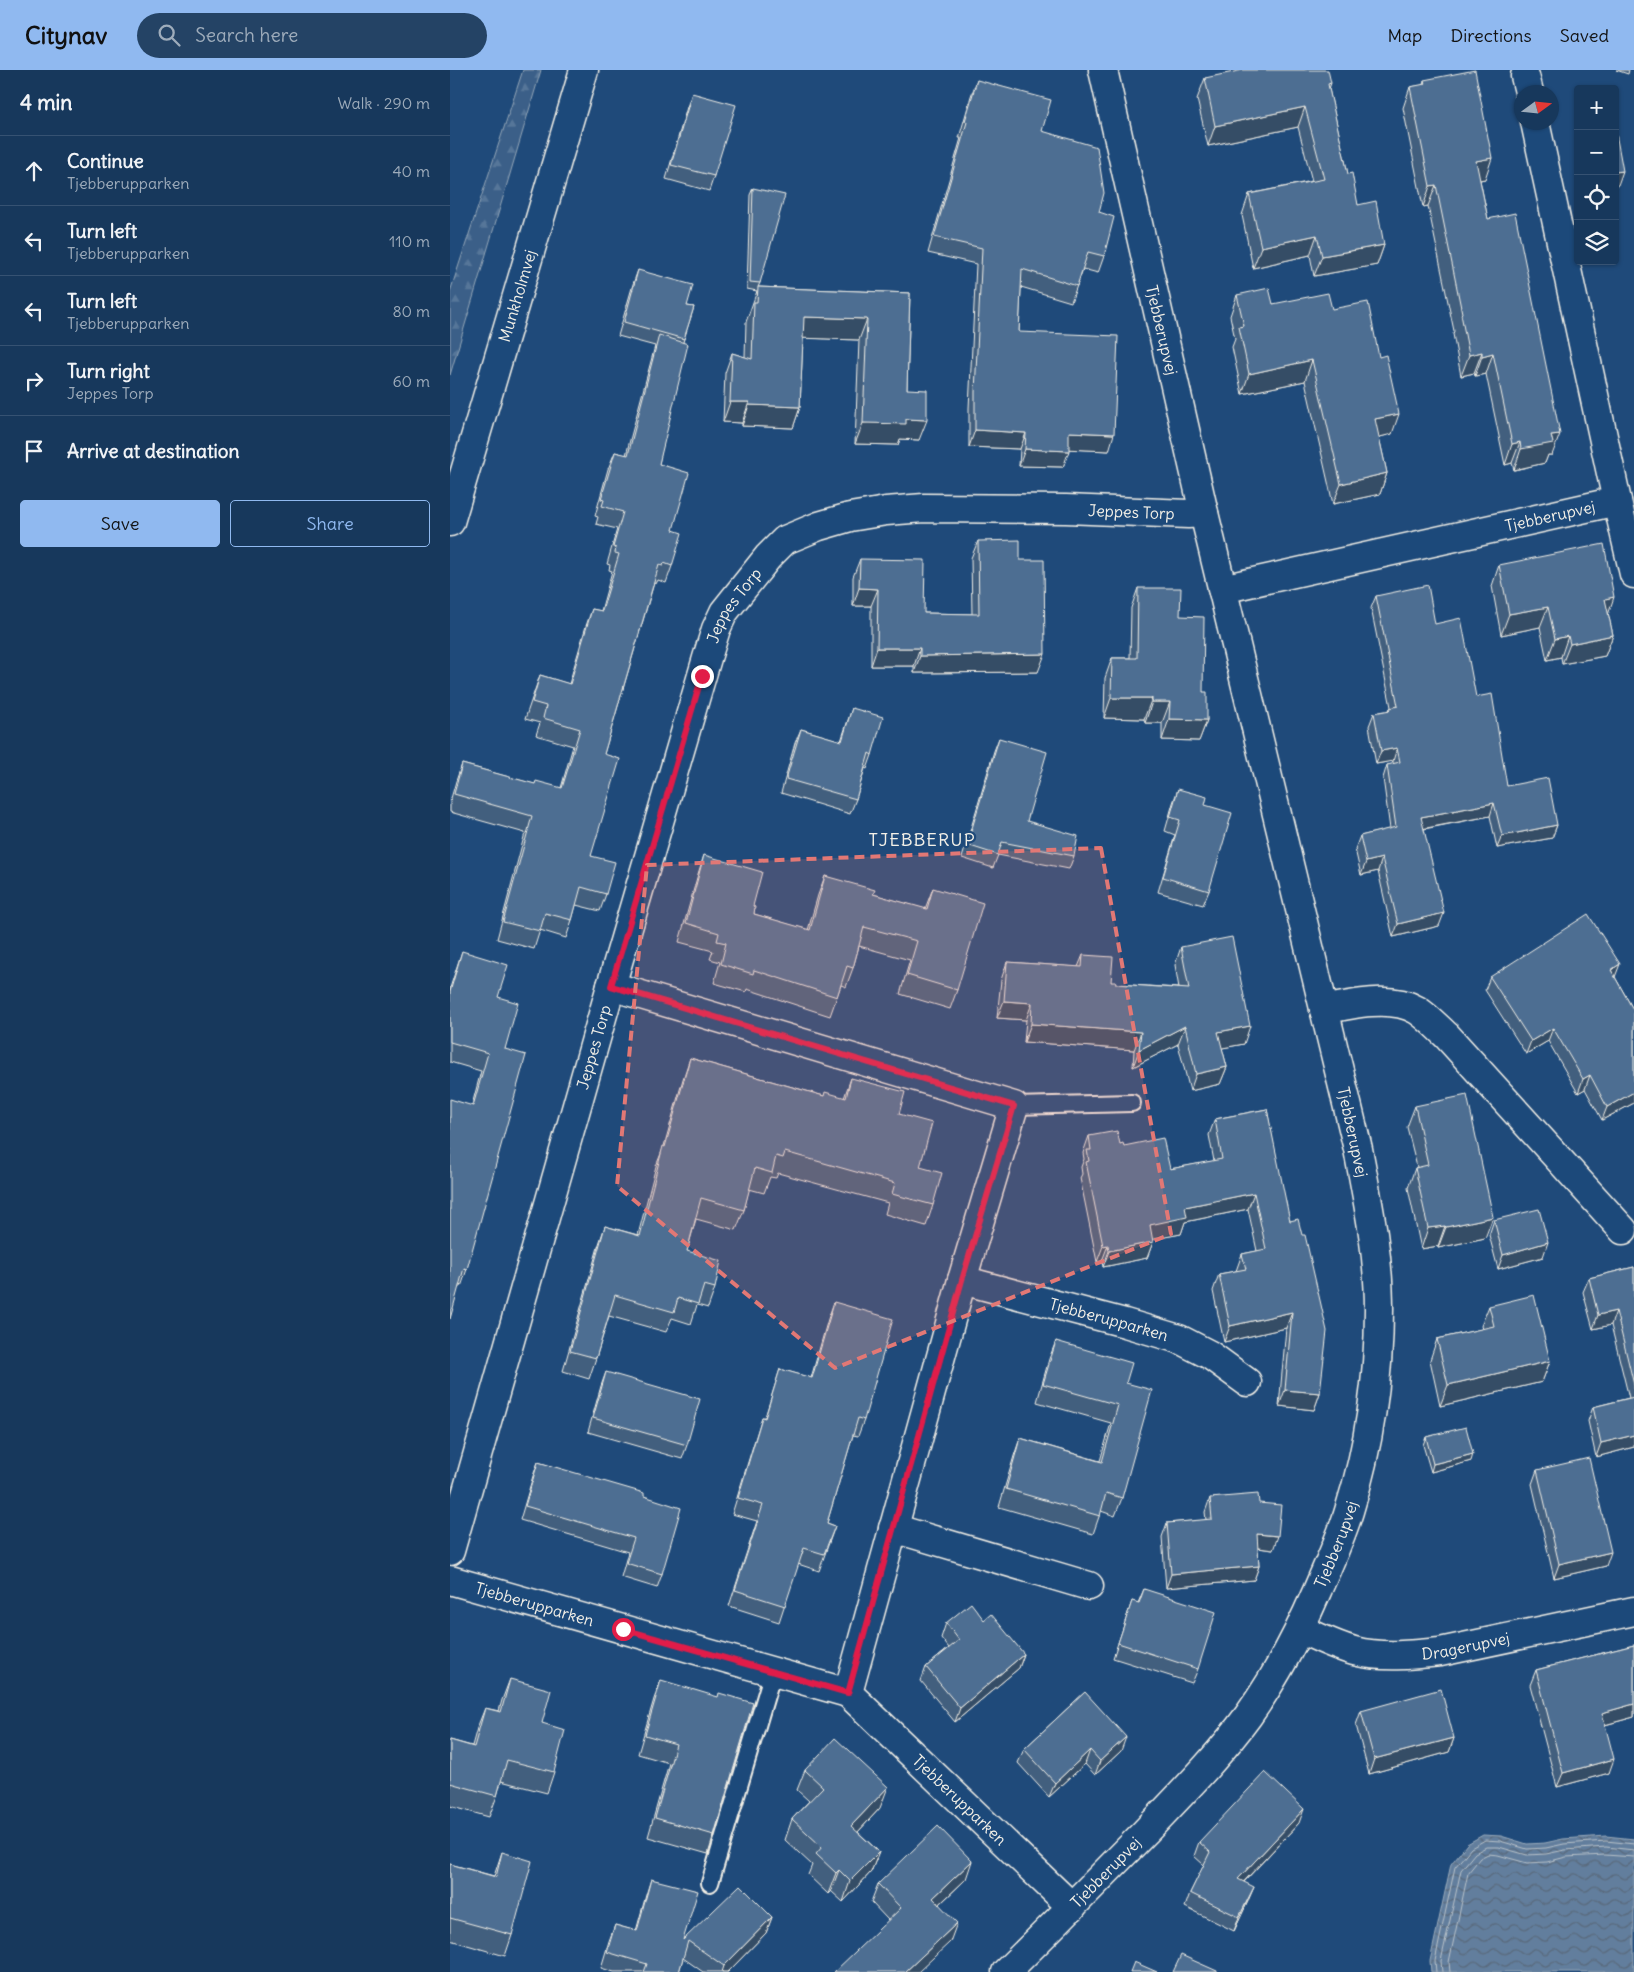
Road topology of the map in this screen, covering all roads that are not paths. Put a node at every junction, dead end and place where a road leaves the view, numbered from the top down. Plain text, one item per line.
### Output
1 (584, 70) edge
2 (1103, 70) edge
3 (1537, 130) edge
4 (1617, 501) junction
5 (1204, 513) junction
6 (450, 522) edge
7 (1634, 574) edge
8 (1222, 589) junction
9 (611, 986) junction
10 (1324, 1010) junction
11 (1132, 1103) dead end
12 (1014, 1106) junction
13 (1623, 1230) dead end
14 (962, 1280) junction
15 (1247, 1382) dead end
16 (893, 1528) junction
17 (450, 1550) edge
18 (450, 1580) edge
19 (1089, 1586) dead end
20 (1634, 1611) edge
21 (1300, 1629) junction
22 (773, 1672) junction
23 (848, 1693) junction
24 (710, 1883) dead end
25 (1072, 1907) junction
26 (1006, 1972) edge

1 - 6 street, Munkholmvej
2 - 5 street, Tjebberupvej
3 - 4 street, Tjebberupvej
4 - 7 street
4 - 8 street, Tjebberupvej
5 - 8 street, Tjebberupvej
5 - 9 street, Jeppes Torp
8 - 10 street, Tjebberupvej
9 - 12 street
9 - 17 street, Jeppes Torp
10 - 13 street
10 - 21 street, Tjebberupvej
11 - 12 lane
12 - 14 street
14 - 15 street, Tjebberupparken
14 - 16 street
16 - 19 street
16 - 23 street
18 - 22 street, Tjebberupparken
20 - 21 street, Dragerupvej
21 - 25 street, Tjebberupvej
22 - 23 street, Tjebberupparken
22 - 24 lane
23 - 25 street, Tjebberupparken
25 - 26 street, Tjebberupvej

